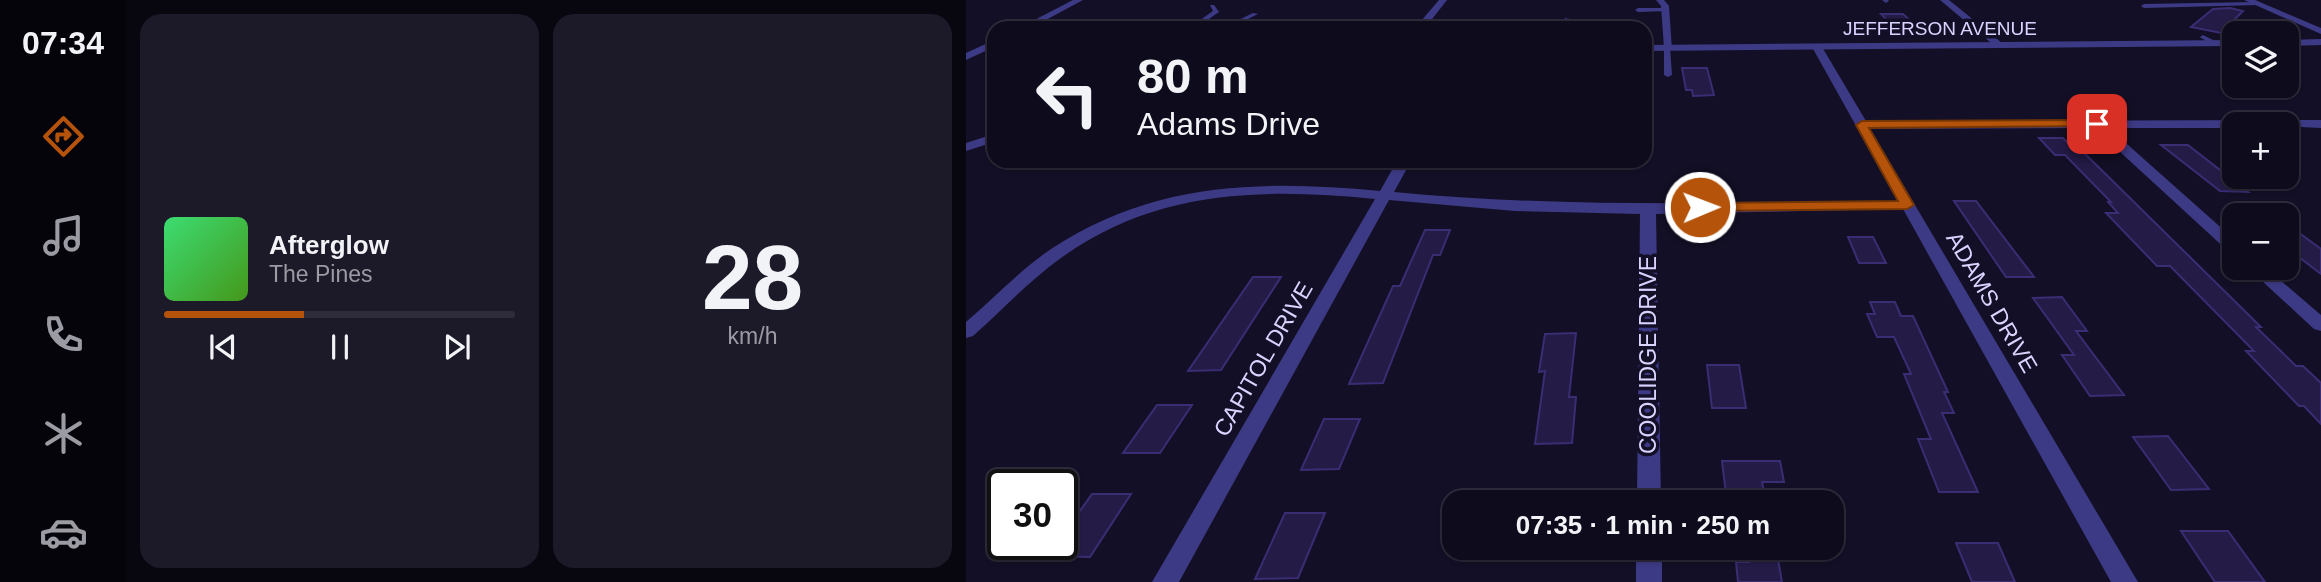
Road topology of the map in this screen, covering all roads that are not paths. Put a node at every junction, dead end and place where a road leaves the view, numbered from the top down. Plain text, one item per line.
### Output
1 (1079, 0) edge
2 (1443, 0) edge
3 (1660, 0) edge
4 (1944, 0) edge
5 (2252, 2) edge
6 (1212, 6) dead end
7 (2144, 6) dead end
8 (1639, 10) dead end
9 (1665, 10) junction
10 (1255, 15) dead end
11 (1038, 21) edge
12 (1202, 21) edge
13 (1241, 21) edge
14 (1426, 21) edge
15 (2321, 31) edge
16 (2203, 37) dead end
17 (2299, 43) edge
18 (2321, 43) edge
19 (2217, 44) junction
20 (2222, 44) edge
21 (1999, 45) junction
22 (987, 46) edge
23 (1817, 47) junction
24 (1652, 48) edge
25 (1668, 48) junction
26 (987, 54) edge
27 (968, 55) edge
28 (1668, 75) dead end
29 (2097, 124) junction
30 (2321, 124) edge
31 (1862, 125) junction
32 (987, 140) edge
33 (966, 148) edge
34 (1400, 168) edge
35 (1385, 195) junction
36 (1907, 205) junction
37 (1648, 208) junction
38 (2222, 237) edge
39 (2270, 280) edge
40 (2321, 325) edge
41 (966, 332) edge
42 (1649, 490) edge
43 (1649, 560) edge
44 (1165, 582) edge
45 (1649, 582) edge
46 (2125, 582) edge

1 - 11 street
2 - 14 street
3 - 9 street
4 - 21 street
5 - 7 lane
5 - 15 street
6 - 12 lane
8 - 9 lane
9 - 25 street
10 - 13 lane
16 - 19 lane
17 - 18 street
19 - 20 street, JEFFERSON AVENUE
19 - 21 street, JEFFERSON AVENUE
21 - 23 street, JEFFERSON AVENUE
22 - 27 street
23 - 25 street, JEFFERSON AVENUE
23 - 31 street, ADAMS DRIVE
24 - 25 street, JEFFERSON AVENUE
25 - 28 lane
26 - 27 street
29 - 30 street
29 - 31 street
29 - 38 street
31 - 36 street, ADAMS DRIVE
32 - 33 street
34 - 35 street, CAPITOL DRIVE
35 - 37 street
35 - 41 street
35 - 44 street, CAPITOL DRIVE
36 - 37 street
36 - 46 street, ADAMS DRIVE
37 - 42 street, COOLIDGE DRIVE
39 - 40 street
43 - 45 street

